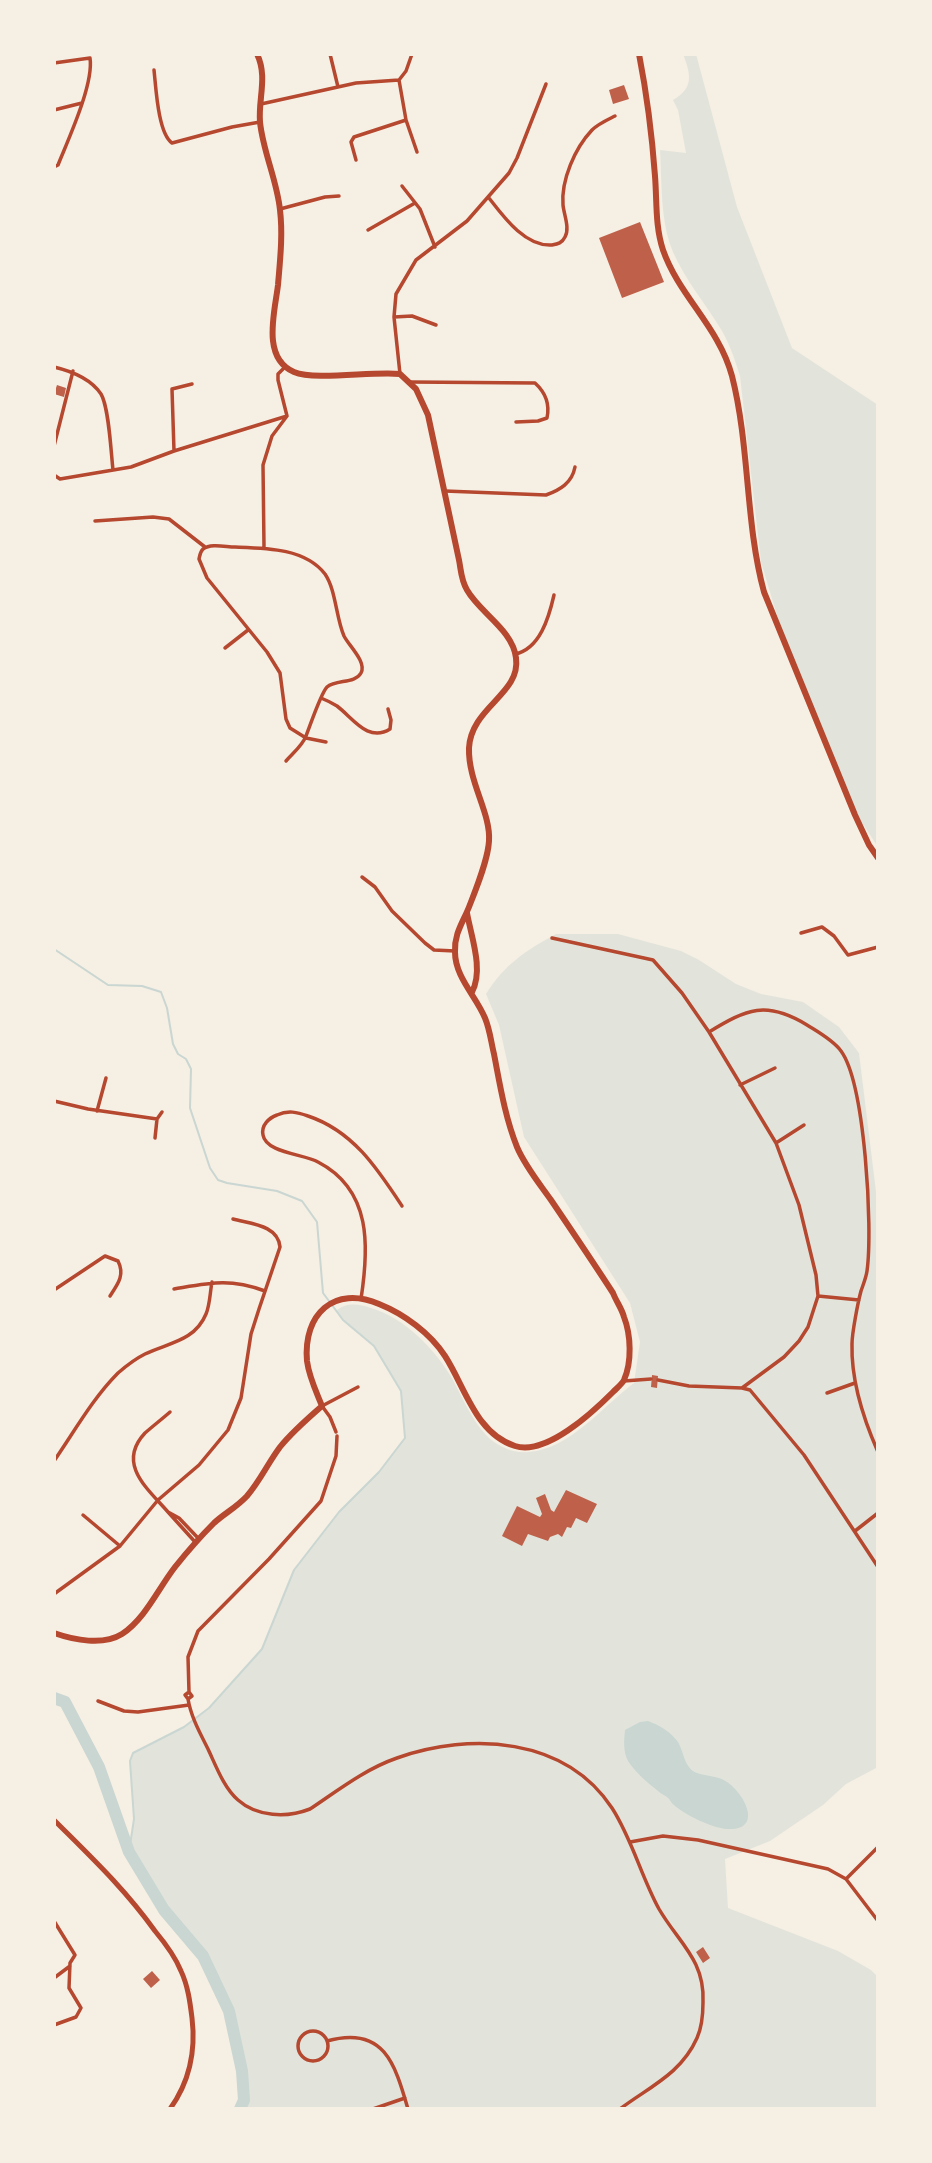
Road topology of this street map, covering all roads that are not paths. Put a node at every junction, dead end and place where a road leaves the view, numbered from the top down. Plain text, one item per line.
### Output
1 (257, 54) edge
2 (330, 54) edge
3 (412, 54) edge
4 (639, 54) edge
5 (54, 63) edge
6 (154, 70) dead end
7 (399, 80) junction
8 (546, 83) dead end
9 (338, 88) junction
10 (82, 103) junction
11 (261, 104) junction
12 (54, 110) edge
13 (615, 116) dead end
14 (406, 120) junction
15 (260, 122) junction
16 (417, 152) dead end
17 (356, 160) dead end
18 (54, 167) edge
19 (401, 186) dead end
20 (339, 196) dead end
21 (489, 198) junction
22 (415, 203) junction
23 (280, 209) junction
24 (368, 230) dead end
25 (435, 247) junction
26 (394, 317) junction
27 (436, 325) dead end
28 (54, 367) edge
29 (285, 367) junction
30 (74, 371) junction
31 (400, 374) junction
32 (410, 382) junction
33 (192, 384) dead end
34 (287, 416) junction
35 (516, 422) dead end
36 (54, 446) edge
37 (174, 451) junction
38 (575, 467) dead end
39 (113, 470) junction
40 (54, 475) edge
41 (443, 491) junction
42 (95, 522) dead end
43 (206, 548) junction
44 (264, 548) junction
45 (554, 595) dead end
46 (248, 630) junction
47 (225, 648) dead end
48 (515, 654) junction
49 (321, 698) junction
50 (388, 709) dead end
51 (306, 738) junction
52 (326, 742) dead end
53 (286, 761) dead end
54 (878, 858) edge
55 (878, 865) edge
56 (878, 874) edge
57 (362, 877) dead end
58 (467, 913) junction
59 (802, 933) dead end
60 (552, 938) dead end
61 (878, 947) edge
62 (455, 951) junction
63 (472, 992) junction
64 (709, 1032) junction
65 (775, 1068) dead end
66 (106, 1078) dead end
67 (740, 1085) junction
68 (54, 1101) edge
69 (97, 1111) junction
70 (162, 1112) dead end
71 (157, 1119) junction
72 (804, 1125) dead end
73 (155, 1138) dead end
74 (776, 1143) junction
75 (402, 1206) dead end
76 (233, 1219) dead end
77 (212, 1282) junction
78 (174, 1289) dead end
79 (54, 1290) edge
80 (265, 1291) junction
81 (110, 1296) dead end
82 (818, 1296) junction
83 (361, 1299) junction
84 (859, 1300) junction
85 (624, 1381) junction
86 (650, 1381) dead end
87 (659, 1382) dead end
88 (855, 1383) junction
89 (358, 1387) dead end
90 (742, 1388) junction
91 (827, 1393) dead end
92 (322, 1406) junction
93 (170, 1412) dead end
94 (878, 1452) edge
95 (54, 1461) edge
96 (158, 1500) junction
97 (878, 1513) edge
98 (83, 1515) dead end
99 (855, 1531) junction
100 (198, 1541) junction
101 (120, 1546) junction
102 (878, 1567) edge
103 (54, 1594) edge
104 (54, 1633) edge
105 (98, 1701) dead end
106 (189, 1705) junction
107 (54, 1820) edge
108 (629, 1842) junction
109 (878, 1847) edge
110 (846, 1879) junction
111 (54, 1921) edge
112 (878, 1921) edge
113 (70, 1966) junction
114 (54, 1978) edge
115 (54, 2025) edge
116 (327, 2041) junction
117 (405, 2098) junction
118 (170, 2109) edge
119 (373, 2109) edge
120 (408, 2109) edge
121 (620, 2109) edge

1 - 11 main road
2 - 9 street
3 - 7 street
4 - 54 main road
5 - 10 street
6 - 15 street
7 - 9 street
7 - 14 street
8 - 21 street
9 - 11 street
10 - 12 street
10 - 18 street
11 - 15 main road
13 - 21 street
14 - 16 street
14 - 17 street
15 - 23 main road
19 - 22 street
20 - 23 street
21 - 25 street
22 - 24 street
22 - 25 street
23 - 29 main road
25 - 26 street
26 - 27 street
26 - 31 street
28 - 30 street
29 - 31 main road
29 - 34 street
30 - 36 street
30 - 39 street
31 - 32 main road
32 - 35 street
32 - 41 main road
33 - 37 street
34 - 37 street
34 - 44 street
37 - 39 street
38 - 41 street
39 - 40 street
41 - 48 main road
42 - 43 street
43 - 44 street
43 - 46 street
44 - 49 street
45 - 48 street
46 - 47 street
46 - 51 street
48 - 58 main road
49 - 50 street
49 - 51 street
51 - 52 street
51 - 53 street
55 - 56 street
57 - 62 street
58 - 62 main road
58 - 63 main road
59 - 61 street
60 - 64 street
62 - 63 main road
63 - 85 main road
64 - 67 street
64 - 84 street
65 - 67 street
66 - 69 street
67 - 74 street
68 - 69 street
69 - 71 street
70 - 71 street
71 - 73 street
72 - 74 street
74 - 82 street
75 - 83 street
76 - 80 street
77 - 78 street
77 - 80 street
77 - 95 street
79 - 81 street
80 - 96 street
82 - 84 street
82 - 90 street
83 - 85 main road
83 - 92 main road
84 - 88 street
85 - 86 street
87 - 90 street
88 - 91 street
88 - 94 street
89 - 92 street
90 - 99 street
92 - 100 main road
92 - 106 street
93 - 96 street
96 - 100 street
96 - 101 street
97 - 99 street
98 - 101 street
99 - 102 street
100 - 104 main road
101 - 103 street
105 - 106 street
106 - 108 street
107 - 118 main road
108 - 110 street
108 - 121 street
109 - 110 street
110 - 112 street
111 - 113 street
113 - 114 street
113 - 115 street
116 - 116 street
116 - 117 street
117 - 119 street
117 - 120 street

